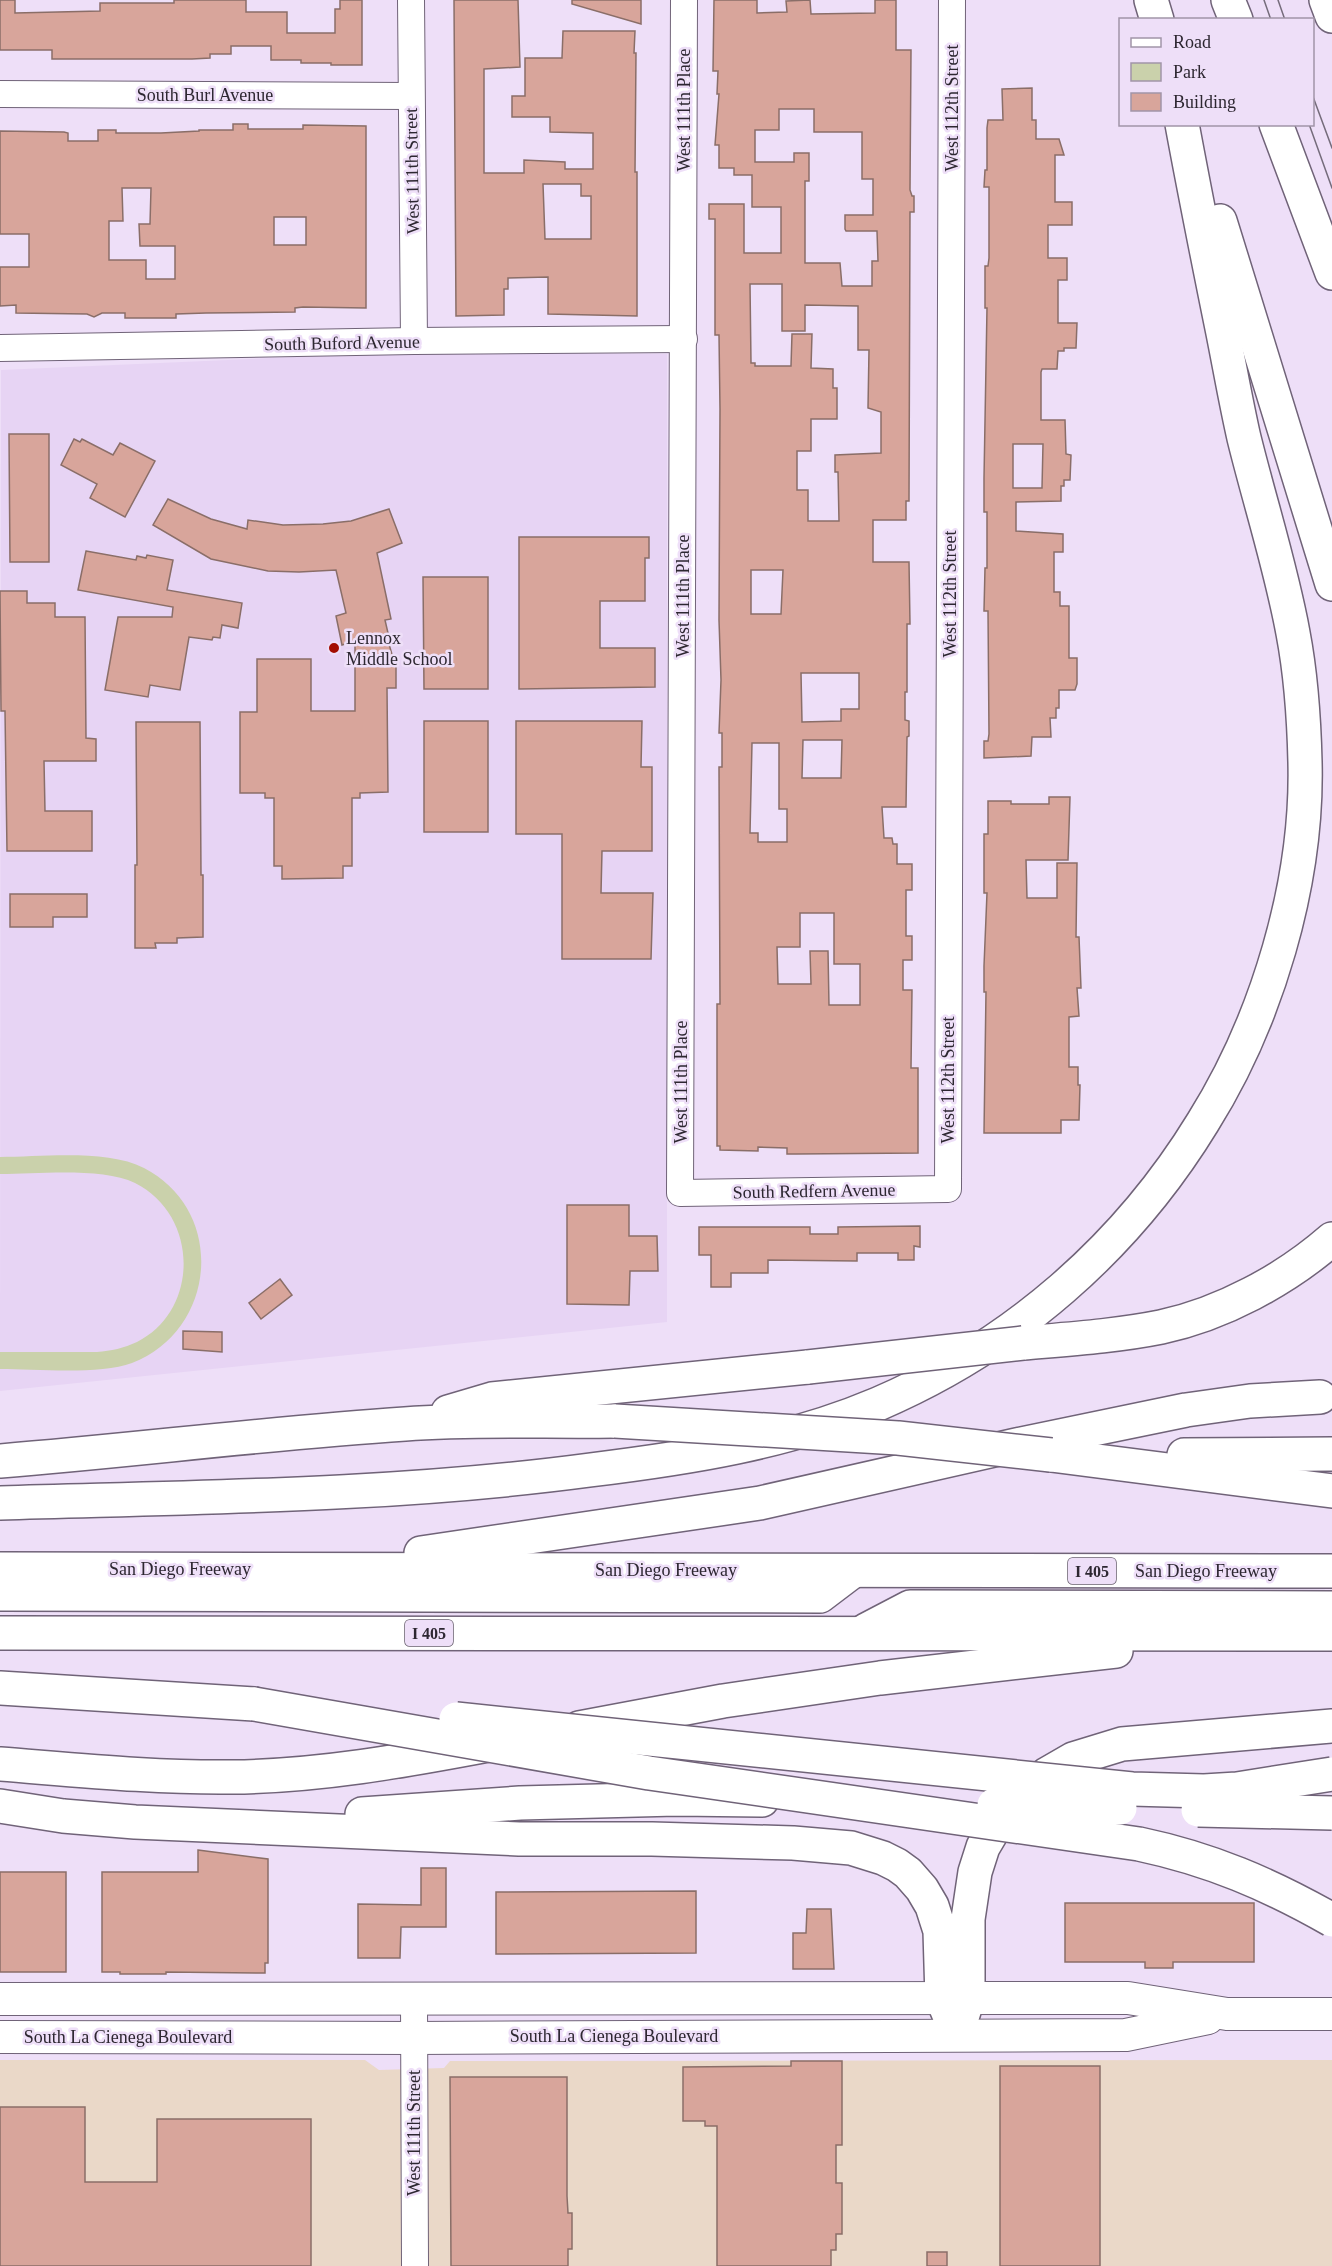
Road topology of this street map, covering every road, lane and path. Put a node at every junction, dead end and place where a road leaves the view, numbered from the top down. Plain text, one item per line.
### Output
1 (411, 0) edge
2 (684, 0) edge
3 (952, 0) edge
4 (1151, 0) edge
5 (1228, 0) edge
6 (1326, 0) edge
7 (1332, 16) edge
8 (1156, 18) edge
9 (1235, 18) edge
10 (0, 94) edge
11 (410, 96) junction
12 (1182, 126) edge
13 (1191, 126) edge
14 (1277, 126) edge
15 (1332, 273) edge
16 (684, 339) junction
17 (414, 341) junction
18 (0, 348) edge
19 (1332, 584) edge
20 (948, 1189) joint
21 (680, 1193) joint
22 (1332, 1239) edge
23 (1320, 1397) dead end
24 (408, 1424) junction
25 (1051, 1455) junction
26 (1332, 1455) edge
27 (0, 1461) edge
28 (1332, 1491) edge
29 (0, 1503) edge
30 (0, 1569) edge
31 (319, 1569) junction
32 (853, 1571) junction
33 (1332, 1571) edge
34 (0, 1594) edge
35 (1332, 1608) edge
36 (859, 1633) junction
37 (1276, 1633) junction
38 (0, 1634) edge
39 (1332, 1634) edge
40 (0, 1688) edge
41 (254, 1704) junction
42 (1332, 1726) edge
43 (0, 1764) edge
44 (1332, 1774) edge
45 (0, 1806) edge
46 (1332, 1813) edge
47 (210, 1825) junction
48 (1332, 1920) edge
49 (955, 1998) junction
50 (0, 1999) edge
51 (31, 1999) junction
52 (414, 1999) junction
53 (1227, 2014) junction
54 (1332, 2014) edge
55 (957, 2034) junction
56 (0, 2037) edge
57 (31, 2037) junction
58 (414, 2038) junction
59 (415, 2266) edge

1 - 11 street, West 111th Street
2 - 16 street, West 111th Place
3 - 20 street, West 112th Street
4 - 8 highway
5 - 9 highway
6 - 7 highway
10 - 11 street, South Burl Avenue
11 - 17 street, West 111th Street
12 - 29 highway
13 - 19 highway
14 - 15 highway
16 - 17 street, South Buford Avenue
16 - 21 street, West 111th Place
17 - 18 street, South Buford Avenue
20 - 21 street, South Redfern Avenue
22 - 24 highway, bridge
23 - 31 highway
24 - 25 highway, bridge
24 - 27 highway
25 - 26 highway
25 - 28 highway
30 - 31 highway, San Diego Freeway / I 405
31 - 32 highway, San Diego Freeway / I 405
32 - 33 highway, San Diego Freeway / I 405
32 - 34 highway
35 - 36 highway
36 - 37 highway, I 405
36 - 38 highway, I 405
37 - 39 highway, I 405
37 - 43 highway
40 - 41 highway
41 - 44 highway, bridge
41 - 48 highway, bridge
42 - 49 highway
45 - 47 highway
46 - 47 highway, bridge
47 - 49 highway
49 - 52 main road, South La Cienega Boulevard
49 - 53 main road, South La Cienega Boulevard
49 - 55 highway
50 - 51 main road, South La Cienega Boulevard
51 - 52 main road, South La Cienega Boulevard
51 - 57 main road
52 - 58 street, West 111th Street
53 - 54 main road, South La Cienega Boulevard
53 - 55 main road, South La Cienega Boulevard
55 - 58 main road, South La Cienega Boulevard
56 - 57 main road, South La Cienega Boulevard
57 - 58 main road, South La Cienega Boulevard
58 - 59 street, West 111th Street

